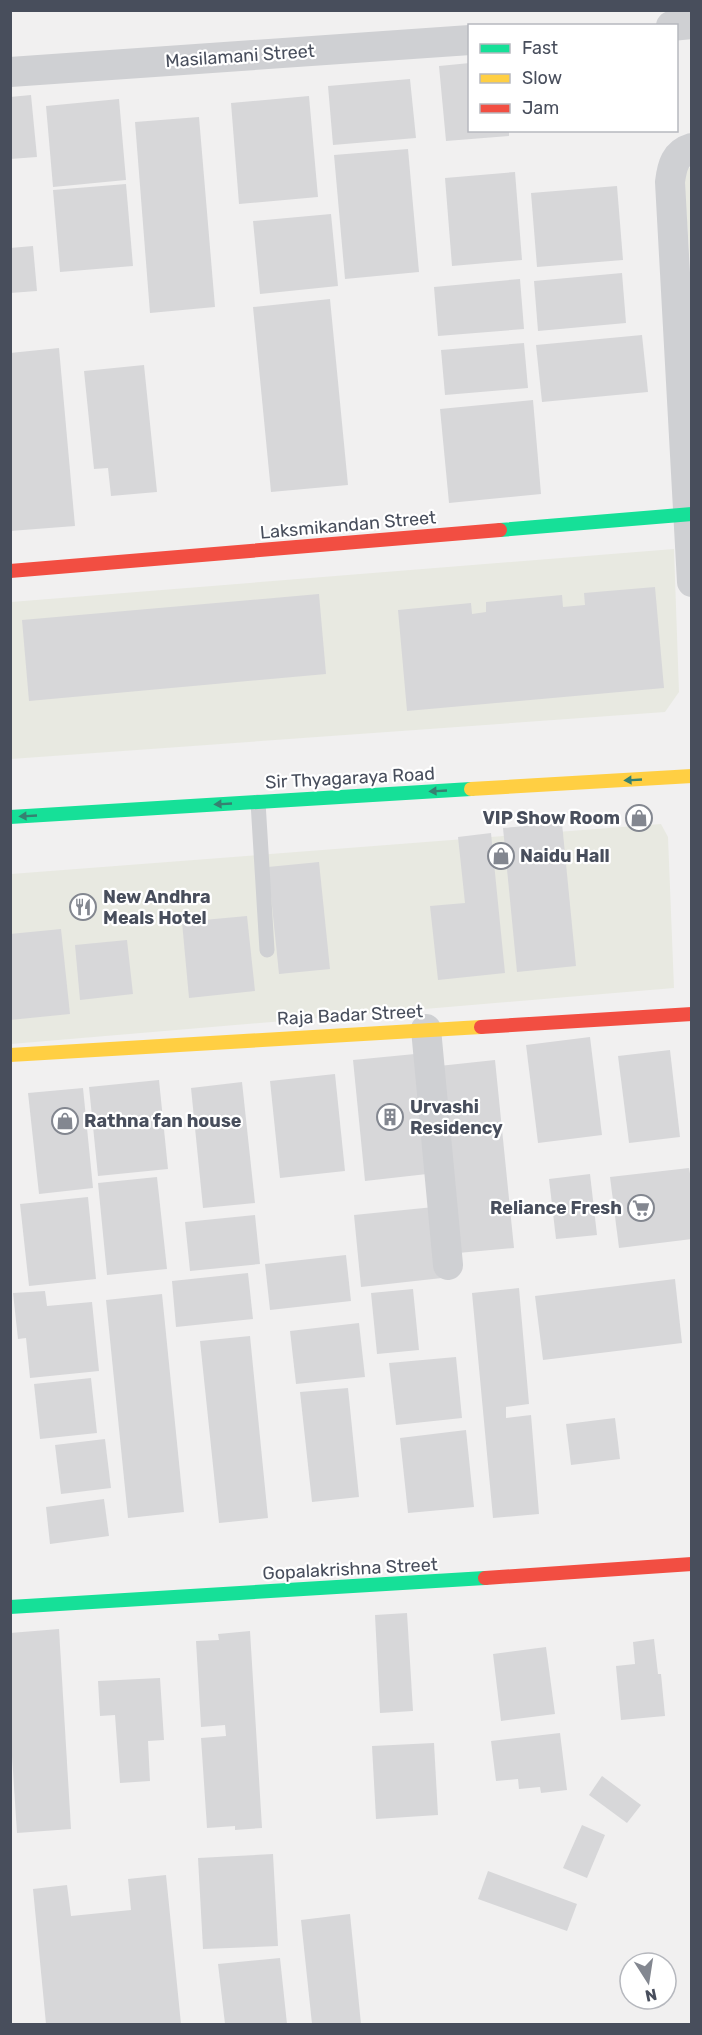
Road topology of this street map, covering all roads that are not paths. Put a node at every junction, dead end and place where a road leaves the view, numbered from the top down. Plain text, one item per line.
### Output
1 (468, 40) edge
2 (10, 72) edge
3 (692, 148) edge
4 (690, 514) edge
5 (10, 571) edge
6 (692, 582) edge
7 (692, 777) edge
8 (258, 802) junction
9 (10, 817) edge
10 (267, 950) dead end
11 (692, 1014) edge
12 (426, 1029) junction
13 (10, 1055) edge
14 (448, 1265) dead end
15 (692, 1564) edge
16 (10, 1607) edge

1 - 2 street, Masilamani Street
3 - 4 street
4 - 5 street, Laksmikandan Street
4 - 6 street
7 -> 8 street, Sir Thyagaraya Road
8 -> 9 street, Sir Thyagaraya Road
8 - 10 lane
11 - 12 street, Raja Badar Street
12 - 13 street, Raja Badar Street
12 - 14 street
15 - 16 street, Gopalakrishna Street

